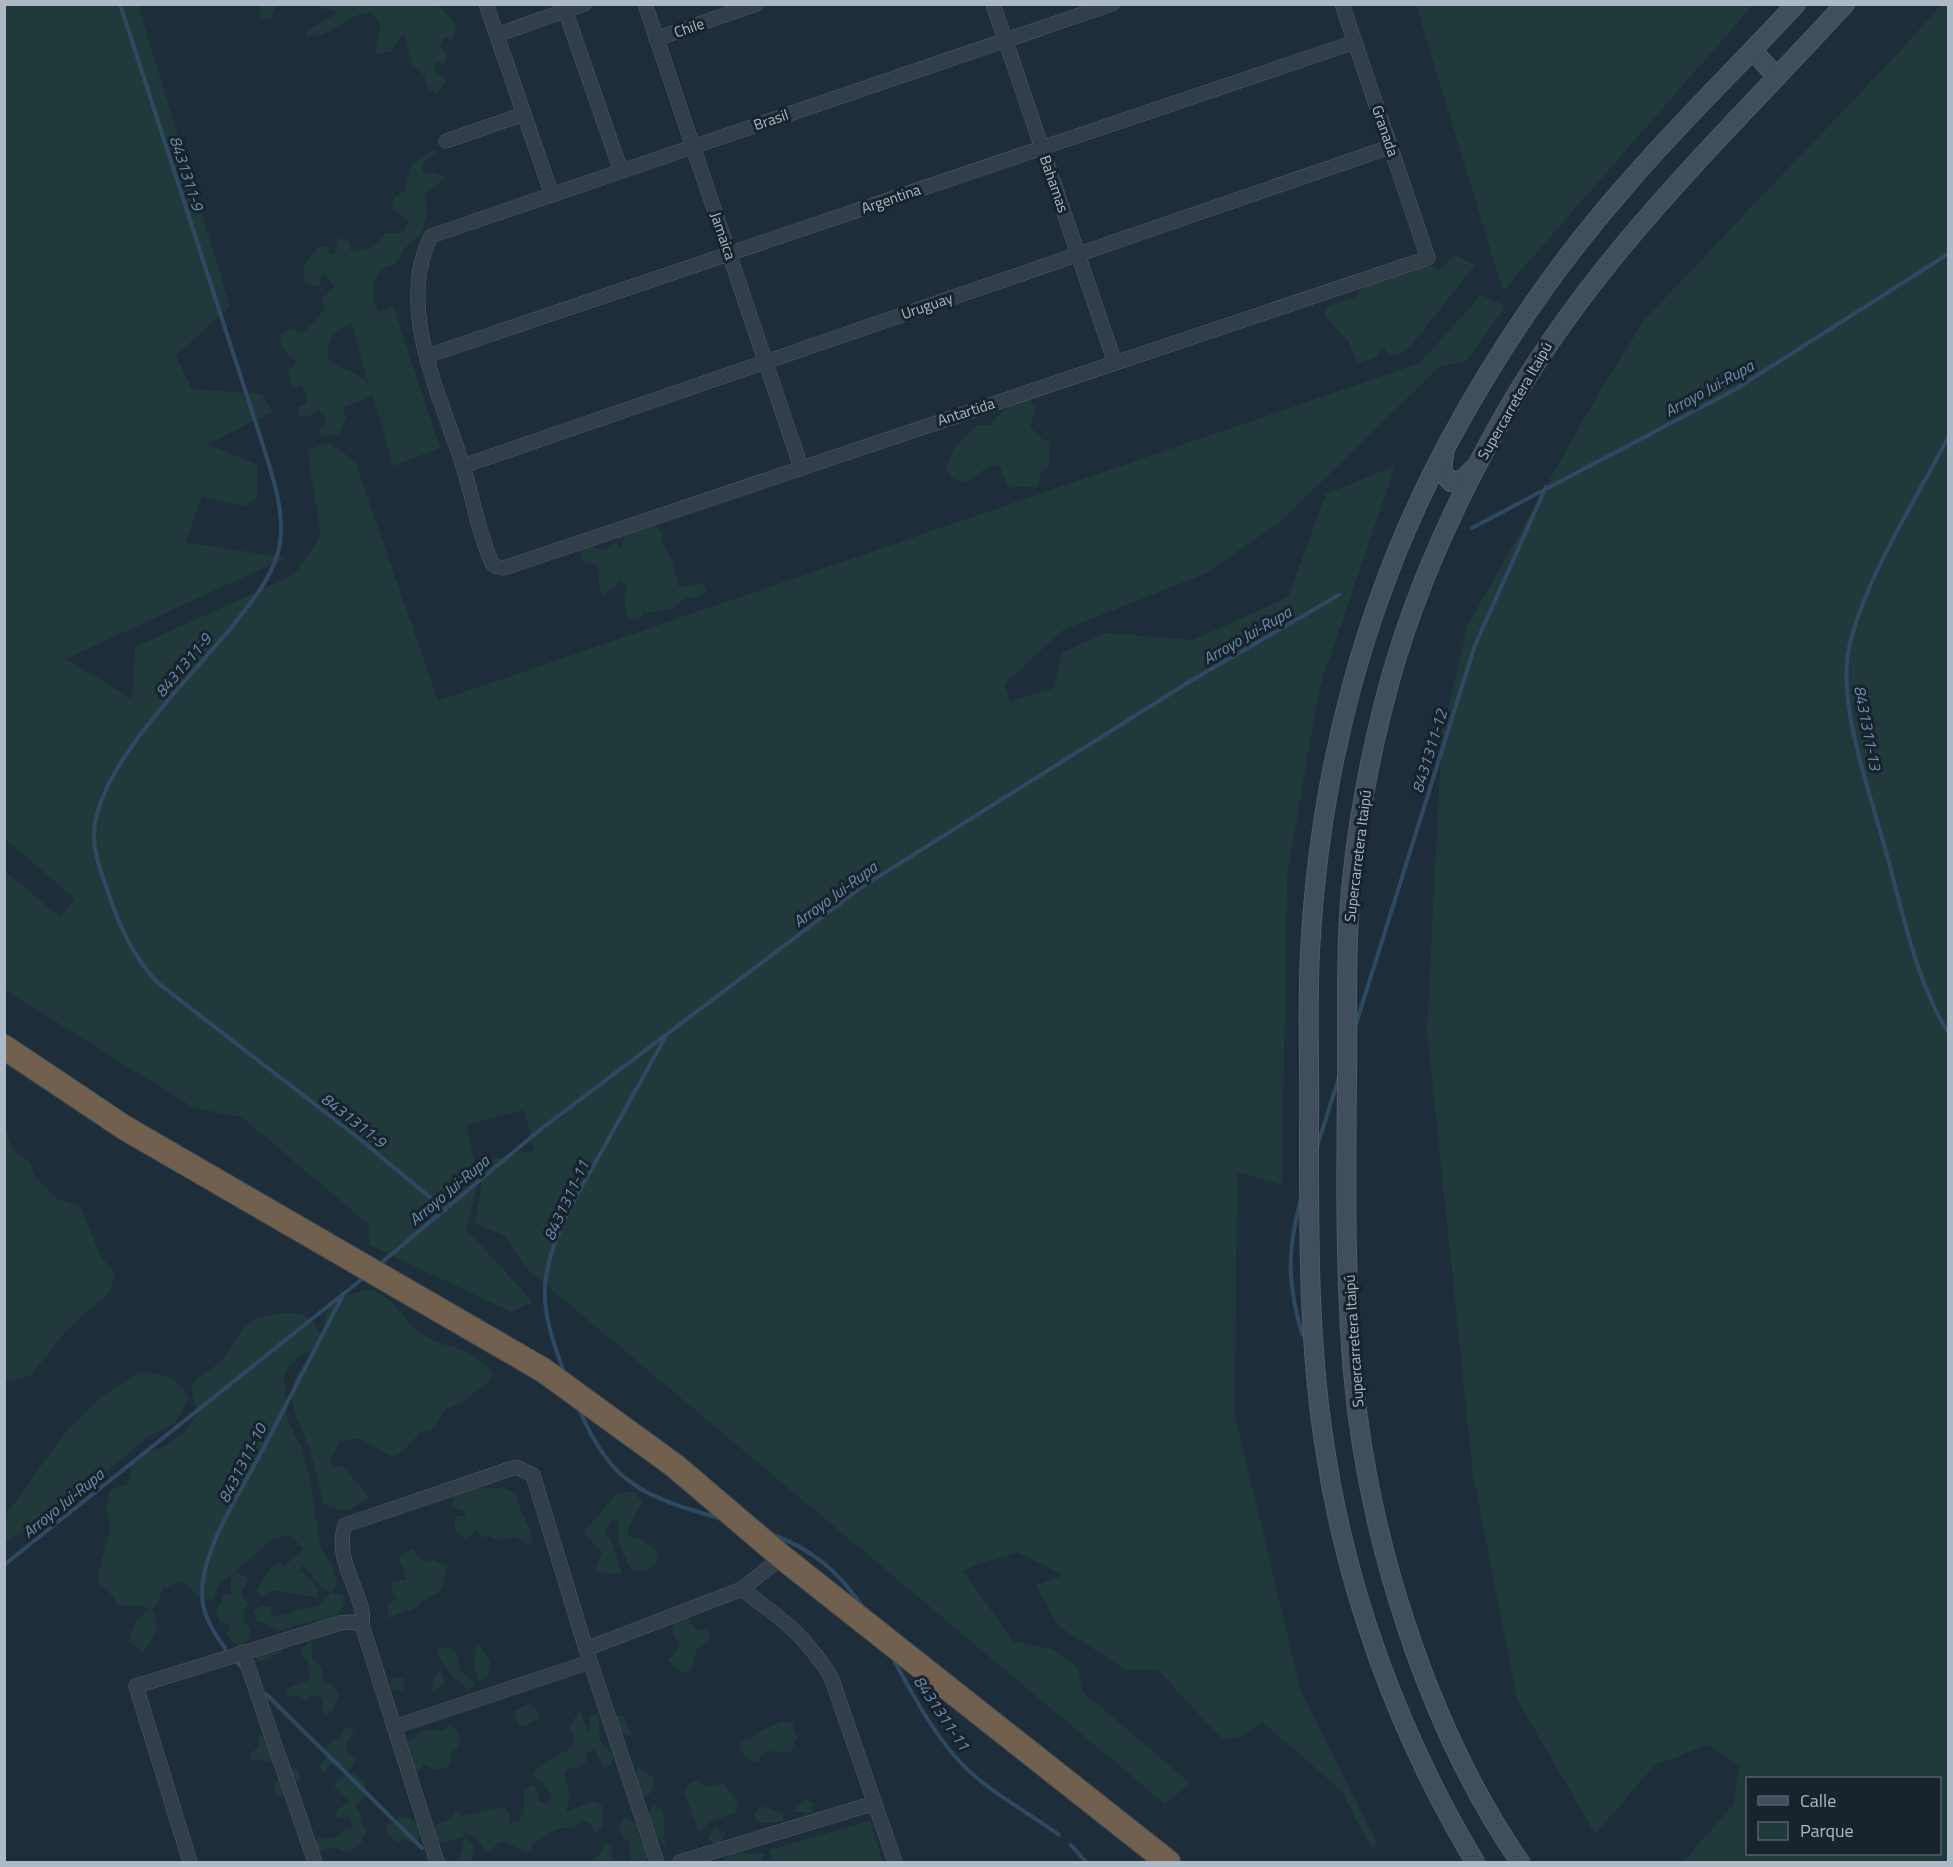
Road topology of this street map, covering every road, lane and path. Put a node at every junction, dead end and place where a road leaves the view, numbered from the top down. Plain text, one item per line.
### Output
1 (486, 4) edge
2 (584, 4) edge
3 (645, 4) edge
4 (756, 4) edge
5 (993, 4) edge
6 (1112, 4) edge
7 (1342, 4) edge
8 (1796, 4) edge
9 (1845, 4) edge
10 (564, 8) edge
11 (497, 35) junction
12 (656, 39) junction
13 (1005, 41) junction
14 (1355, 42) junction
15 (1753, 51) junction
16 (1777, 77) junction
17 (524, 114) junction
18 (446, 141) dead end
19 (693, 147) junction
20 (1390, 147) junction
21 (1042, 148) junction
22 (621, 171) junction
23 (552, 195) junction
24 (729, 254) junction
25 (1078, 254) junction
26 (1428, 258) joint
27 (427, 356) junction
28 (765, 362) junction
29 (1115, 363) junction
30 (1445, 447) junction
31 (1478, 464) junction
32 (463, 466) junction
33 (801, 467) junction
34 (4, 1047) edge
35 (782, 1557) junction
36 (742, 1589) junction
37 (362, 1625) junction
38 (243, 1652) junction
39 (588, 1656) junction
40 (394, 1727) junction
41 (875, 1803) junction
42 (190, 1863) edge
43 (315, 1863) edge
44 (437, 1863) edge
45 (657, 1863) edge
46 (680, 1863) edge
47 (895, 1863) edge
48 (1168, 1863) edge
49 (1475, 1863) edge
50 (1520, 1863) edge

1 - 11 street
2 - 10 street
3 - 12 street, Jamaica
4 - 12 street, Chile
5 - 13 street, Bahamas
6 - 13 street, Brasil
7 - 14 street, Granada
8 - 15 street
9 - 16 street, Supercarretera Itaipú
10 - 11 street
10 - 22 street
11 - 17 street
12 - 19 street, Jamaica
13 - 19 street, Brasil
13 - 21 street, Bahamas
14 - 20 street, Granada
14 - 21 street, Argentina
15 - 16 street
15 - 30 street
16 - 31 street, Supercarretera Itaipú
17 - 18 street
17 - 23 street
19 - 22 street, Brasil
19 - 24 street, Jamaica
20 - 25 street, Uruguay
20 - 26 street, Granada
21 - 24 street, Argentina
21 - 25 street, Bahamas
22 - 23 street, Brasil
23 - 27 street, Brasil
24 - 27 street, Argentina
24 - 28 street, Jamaica
25 - 28 street, Uruguay
25 - 29 street, Bahamas
26 - 29 street, Antartida
27 - 32 street
28 - 32 street, Uruguay
28 - 33 street, Jamaica
29 - 33 street, Antartida
30 - 31 street
30 - 49 street
31 - 50 street, Supercarretera Itaipú
32 - 33 street, Antartida
34 - 35 highway
35 - 36 street
35 - 48 highway
36 - 39 street
36 - 41 street
37 - 38 street
37 - 39 street
37 - 40 street
38 - 42 street
38 - 43 street
39 - 40 street
39 - 45 street
40 - 44 street
41 - 46 street
41 - 47 street

